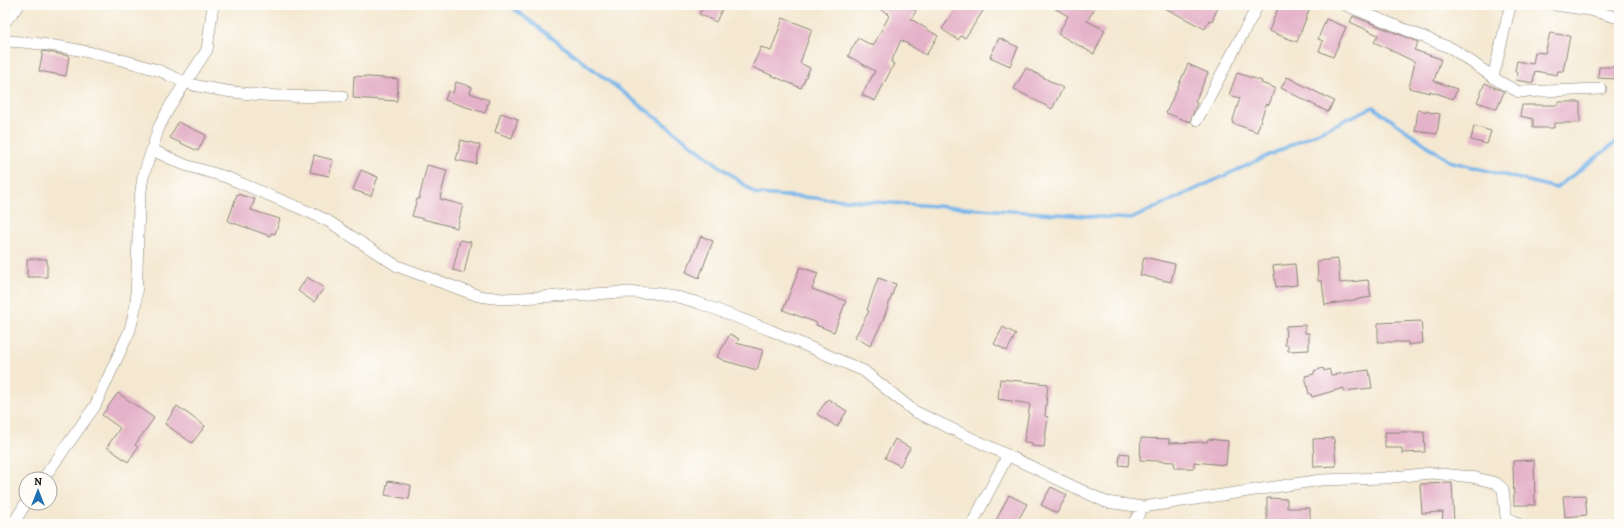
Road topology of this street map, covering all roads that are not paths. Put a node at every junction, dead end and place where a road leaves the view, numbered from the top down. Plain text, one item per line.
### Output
1 (18, 5) edge
2 (213, 5) edge
3 (1258, 5) edge
4 (1345, 5) edge
5 (1513, 5) edge
6 (1555, 5) edge
7 (1619, 18) edge
8 (5, 22) edge
9 (5, 42) edge
10 (1493, 77) junction
11 (185, 82) junction
12 (1601, 89) dead end
13 (342, 96) dead end
14 (1198, 120) dead end
15 (152, 150) junction
16 (1008, 455) junction
17 (49, 471) edge
18 (1143, 507) junction
19 (21, 511) edge
20 (1505, 521) edge
21 (13, 524) edge
22 (972, 524) edge
23 (1133, 524) edge
24 (1518, 524) edge

1 - 8 street
2 - 11 street
3 - 14 street
4 - 10 street
5 - 10 street
6 - 7 street
9 - 11 street
10 - 12 street
11 - 13 street
11 - 15 street
15 - 16 street
15 - 17 street
16 - 18 street
16 - 22 street
18 - 20 street
18 - 23 street
19 - 21 street
20 - 24 street

